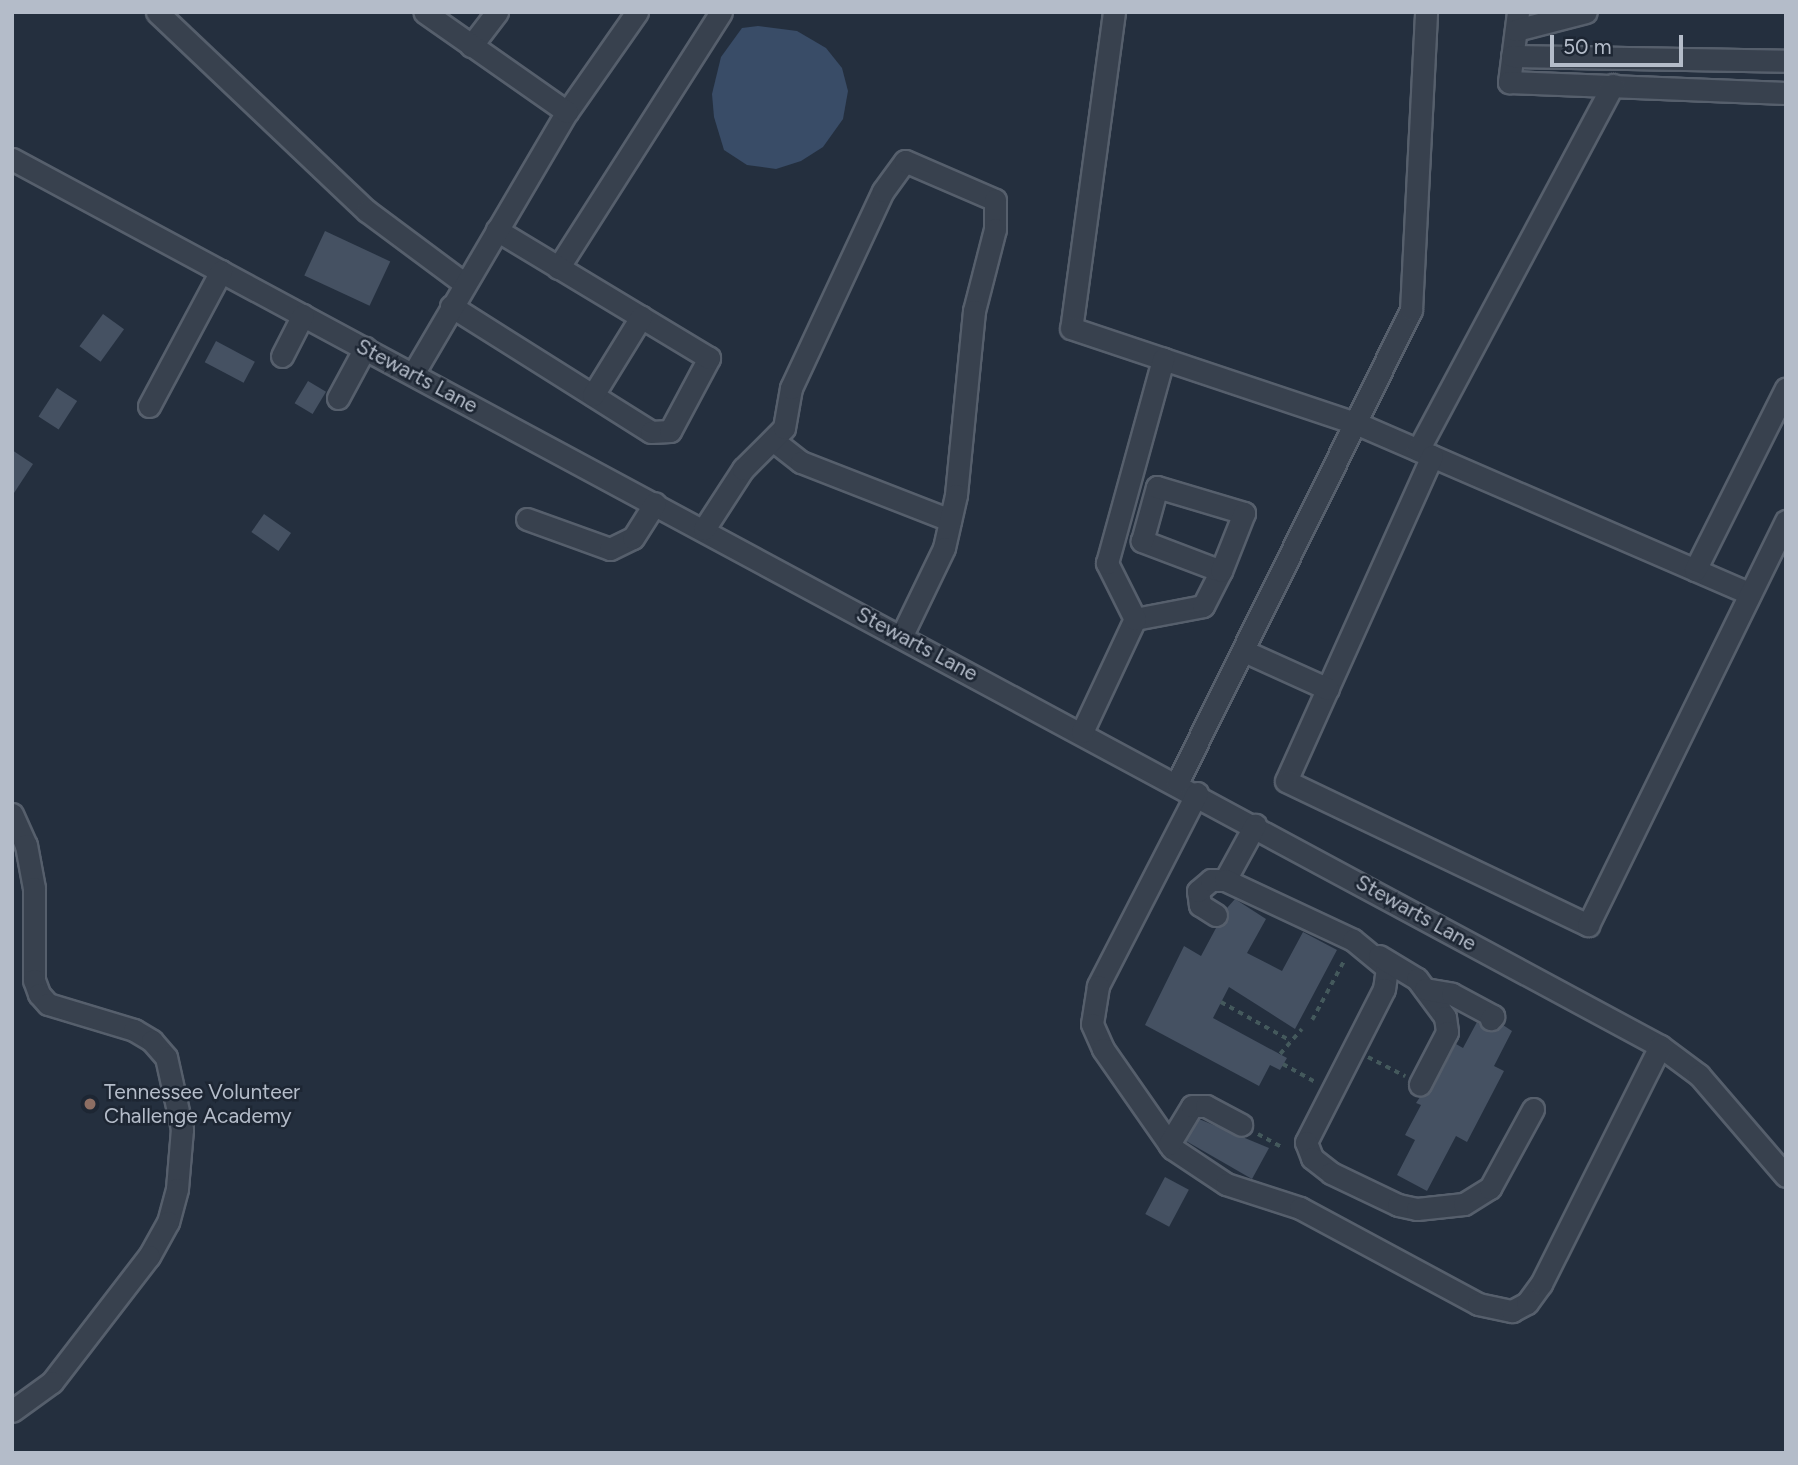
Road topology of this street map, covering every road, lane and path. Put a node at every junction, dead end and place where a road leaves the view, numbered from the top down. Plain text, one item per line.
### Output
1 (157, 12) edge
2 (424, 12) edge
3 (497, 12) edge
4 (636, 12) edge
5 (721, 12) edge
6 (1114, 12) edge
7 (1426, 12) edge
8 (1586, 12) edge
9 (1517, 21) edge
10 (471, 46) junction
11 (1512, 56) junction
12 (1786, 61) edge
13 (1613, 85) junction
14 (1786, 93) edge
15 (567, 112) junction
16 (12, 159) edge
17 (497, 230) junction
18 (558, 268) junction
19 (221, 271) junction
20 (465, 284) junction
21 (452, 306) junction
22 (303, 315) junction
23 (640, 317) junction
24 (365, 348) junction
25 (282, 356) dead end
26 (1163, 359) junction
27 (412, 374) junction
28 (1786, 388) edge
29 (593, 395) junction
30 (338, 398) dead end
31 (149, 406) dead end
32 (1358, 424) junction
33 (774, 441) junction
34 (1425, 453) junction
35 (655, 503) junction
36 (527, 519) dead end
37 (950, 520) junction
38 (1786, 521) edge
39 (704, 529) junction
40 (1695, 570) junction
41 (1222, 571) junction
42 (1750, 594) junction
43 (1135, 619) junction
44 (902, 635) junction
45 (1244, 651) junction
46 (1328, 689) junction
47 (1082, 732) junction
48 (1177, 783) junction
49 (1197, 793) junction
50 (12, 814) edge
51 (1255, 825) junction
52 (1225, 880) junction
53 (1216, 915) dead end
54 (1348, 938) junction
55 (1371, 952) junction
56 (1425, 989) junction
57 (1221, 1002) dead end
58 (1491, 1019) dead end
59 (1312, 1020) dead end
60 (1302, 1029) dead end
61 (1291, 1041) junction
62 (1660, 1046) junction
63 (1353, 1049) junction
64 (1280, 1054) dead end
65 (1283, 1064) dead end
66 (1315, 1082) dead end
67 (1420, 1084) joint
68 (1533, 1109) dead end
69 (1241, 1125) joint
70 (1267, 1139) junction
71 (1169, 1144) junction
72 (1264, 1145) dead end
73 (1280, 1146) dead end
74 (1786, 1176) edge
75 (12, 1411) edge

1 - 20 street
2 - 10 street
3 - 10 street
4 - 15 street
5 - 18 street
6 - 26 street
7 - 32 street
8 - 9 street
9 - 11 street
10 - 15 street
11 - 12 street
11 - 13 street
13 - 14 street
13 - 34 street
15 - 17 street
16 - 19 street, Stewarts Lane
17 - 18 street
17 - 20 street
18 - 23 street
19 - 22 street, Stewarts Lane
19 - 31 street
20 - 21 street
21 - 27 street
21 - 29 street
22 - 24 street, Stewarts Lane
22 - 25 street
23 - 29 street
23 - 29 street
24 - 27 street, Stewarts Lane
24 - 30 street
26 - 32 street
26 - 43 street
27 - 35 street, Stewarts Lane
28 - 40 street
32 - 34 street
32 - 45 street
33 - 37 street
33 - 37 street
33 - 39 street
34 - 40 street
34 - 46 street
35 - 36 street
35 - 39 street, Stewarts Lane
37 - 44 street
38 - 42 street
39 - 44 street, Stewarts Lane
40 - 42 street
41 - 41 street
41 - 43 street
42 - 46 street
43 - 47 street
44 - 47 street, Stewarts Lane
45 - 46 street
45 - 48 street
47 - 48 street, Stewarts Lane
48 - 49 street, Stewarts Lane
49 - 51 street, Stewarts Lane
49 - 71 street
50 - 75 street
51 - 52 street
51 - 62 street, Stewarts Lane
52 - 53 street
52 - 54 street
54 - 55 street
54 - 59 path
55 - 56 street
55 - 63 street
56 - 58 street
56 - 67 street
57 - 61 path
60 - 61 path
61 - 64 path
62 - 71 street
62 - 74 street, Stewarts Lane
63 - 67 path
63 - 68 street
65 - 66 path
69 - 70 path
69 - 71 street
70 - 72 path
70 - 73 path

